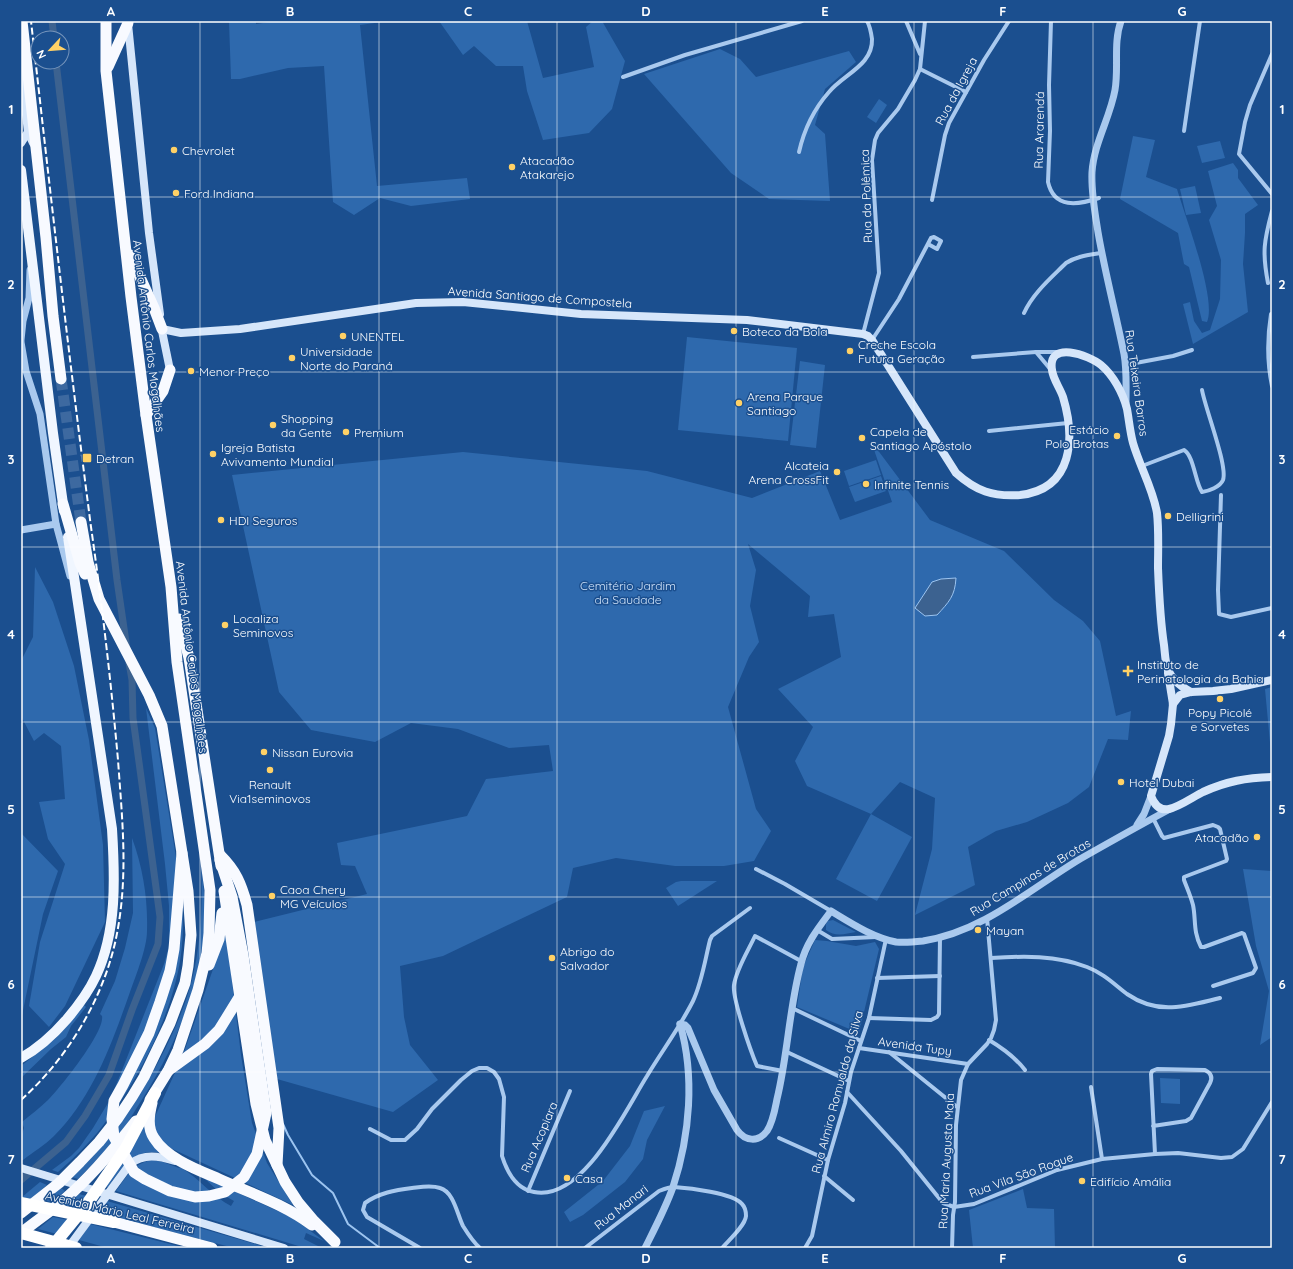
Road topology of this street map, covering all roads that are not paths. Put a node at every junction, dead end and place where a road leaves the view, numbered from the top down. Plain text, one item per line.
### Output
1 (22, 21) edge
2 (106, 21) edge
3 (802, 21) edge
4 (867, 21) edge
5 (906, 21) edge
6 (925, 21) edge
7 (1009, 21) edge
8 (1051, 21) edge
9 (1121, 21) edge
10 (1200, 21) edge
11 (128, 22) edge
12 (1272, 54) edge
13 (920, 55) junction
14 (920, 69) junction
15 (21, 71) edge
16 (106, 71) junction
17 (623, 77) dead end
18 (966, 92) junction
19 (1184, 131) dead end
20 (28, 132) junction
21 (21, 144) edge
22 (37, 152) junction
23 (799, 152) dead end
24 (21, 170) edge
25 (1272, 194) edge
26 (1096, 199) junction
27 (932, 200) dead end
28 (1272, 211) edge
29 (124, 238) junction
30 (928, 244) dead end
31 (30, 250) junction
32 (1101, 254) junction
33 (1268, 283) dead end
34 (1024, 313) dead end
35 (1271, 314) edge
36 (162, 329) junction
37 (181, 333) junction
38 (863, 334) junction
39 (872, 340) junction
40 (21, 341) edge
41 (165, 343) junction
42 (1192, 350) dead end
43 (1036, 352) junction
44 (1060, 353) junction
45 (973, 357) dead end
46 (1125, 365) junction
47 (170, 370) joint
48 (1052, 371) junction
49 (1271, 377) edge
50 (61, 380) tunnel mouth
51 (1272, 386) edge
52 (1202, 390) dead end
53 (1126, 407) junction
54 (146, 415) junction
55 (1069, 423) junction
56 (989, 432) dead end
57 (1142, 466) junction
58 (1221, 495) dead end
59 (63, 504) junction
60 (81, 522) tunnel mouth
61 (56, 524) junction
62 (21, 530) edge
63 (171, 586) junction
64 (99, 599) junction
65 (1272, 608) edge
66 (80, 612) junction
67 (1168, 668) junction
68 (1272, 680) edge
69 (1191, 692) junction
70 (1173, 704) junction
71 (1272, 777) edge
72 (1151, 796) junction
73 (1170, 809) junction
74 (1153, 818) junction
75 (1134, 829) junction
76 (182, 853) junction
77 (220, 860) junction
78 (756, 869) dead end
79 (750, 908) dead end
80 (831, 911) junction
81 (988, 918) junction
82 (817, 930) junction
83 (940, 937) junction
84 (883, 938) junction
85 (991, 958) junction
86 (801, 961) junction
87 (940, 976) junction
88 (877, 978) junction
89 (1213, 986) dead end
90 (198, 990) junction
91 (244, 995) junction
92 (1220, 998) dead end
93 (792, 1008) junction
94 (869, 1018) junction
95 (680, 1024) junction
96 (861, 1040) junction
97 (989, 1040) junction
98 (859, 1048) junction
99 (787, 1052) junction
100 (889, 1052) junction
101 (21, 1058) edge
102 (968, 1064) junction
103 (1025, 1070) dead end
104 (168, 1071) junction
105 (784, 1071) junction
106 (849, 1081) junction
107 (1091, 1087) dead end
108 (570, 1091) dead end
109 (847, 1092) junction
110 (155, 1093) junction
111 (1272, 1102) edge
112 (957, 1107) junction
113 (1153, 1126) junction
114 (370, 1130) dead end
115 (779, 1138) dead end
116 (1155, 1154) junction
117 (1102, 1159) junction
118 (828, 1160) junction
119 (187, 1165) junction
120 (277, 1166) junction
121 (21, 1168) edge
122 (824, 1176) junction
123 (673, 1187) junction
124 (528, 1191) junction
125 (853, 1200) dead end
126 (21, 1203) edge
127 (954, 1207) junction
128 (21, 1213) edge
129 (114, 1222) joint
130 (21, 1233) edge
131 (339, 1245) edge
132 (51, 1248) edge
133 (68, 1248) edge
134 (76, 1248) edge
135 (212, 1248) edge
136 (284, 1248) edge
137 (420, 1248) edge
138 (480, 1248) edge
139 (585, 1248) edge
140 (646, 1248) edge
141 (722, 1248) edge
142 (805, 1248) edge
143 (952, 1248) edge

1 - 22 highway
2 - 16 highway, Avenida Antônio Carlos Magalhães
3 - 17 street
4 - 23 street
5 - 13 street
6 - 13 street, Rua da Polêmica
7 - 18 street, Rua da Igreja
8 - 26 street, Rua Ararendá
9 - 26 street, Rua Teixeira Barros
10 - 19 street
11 - 16 highway
11 - 36 main road, Avenida Antônio Carlos Magalhães
12 - 25 street
13 - 14 street, Rua da Polêmica
14 - 18 street
14 - 38 street, Rua da Polêmica
15 - 20 main road
16 - 29 highway, Avenida Antônio Carlos Magalhães
18 - 27 street, Rua da Igreja
20 - 21 main road
20 - 22 main road
22 - 50 highway
24 - 31 main road
26 - 32 street, Rua Teixeira Barros
28 - 33 street
29 - 36 highway
29 - 54 highway, Avenida Antônio Carlos Magalhães
30 - 39 street
31 - 40 street
31 - 59 main road
32 - 34 street
32 - 46 street, Rua Teixeira Barros
35 - 49 street
36 - 37 main road, Avenida Santiago de Compostela
36 - 41 main road, Avenida Antônio Carlos Magalhães
37 - 38 main road, Avenida Santiago de Compostela
37 - 41 main road, Avenida Santiago de Compostela
38 - 39 main road, Avenida Santiago de Compostela
39 - 55 main road
40 - 61 street
41 - 47 main road, Avenida Antônio Carlos Magalhães
42 - 46 street
43 - 44 street
43 - 45 street
43 - 48 street
44 - 48 main road
44 - 53 main road
46 - 53 street, Rua Teixeira Barros
47 - 54 highway
48 - 55 main road
49 - 51 street
52 - 57 street
53 - 57 main road, Rua Teixeira Barros
54 - 63 highway, Avenida Antônio Carlos Magalhães
55 - 56 street
57 - 67 main road, Rua Teixeira Barros
58 - 65 street
59 - 64 highway
59 - 66 main road
60 - 64 highway
61 - 62 street
61 - 66 street
63 - 77 highway
63 - 90 highway, Avenida Antônio Carlos Magalhães
64 - 76 highway
66 - 101 main road
67 - 69 main road, Rua Teixeira Barros
67 - 70 main road
68 - 69 main road
69 - 70 main road
70 - 72 main road
71 - 73 main road, Rua Campinas de Brotas
72 - 73 main road
72 - 75 street
73 - 74 street, Rua Campinas de Brotas
74 - 75 street, Rua Campinas de Brotas
74 - 89 street
75 - 81 street, Rua Campinas de Brotas
76 - 91 highway
76 - 128 highway
77 - 90 highway
77 - 91 highway
77 - 120 highway
78 - 80 street, Rua Campinas de Brotas
79 - 95 street
80 - 82 street
80 - 84 street, Rua Campinas de Brotas
81 - 83 street, Rua Campinas de Brotas
81 - 85 street, Rua Maria Augusta Maia
82 - 84 street
82 - 86 street
83 - 84 street, Rua Campinas de Brotas
83 - 87 street
84 - 88 street, Rua Almiro Romualdo da Silva
85 - 92 street
85 - 97 street, Rua Maria Augusta Maia
86 - 93 street
86 - 105 street
87 - 88 street
87 - 94 street
88 - 94 street, Rua Almiro Romualdo da Silva
90 - 104 highway, Avenida Antônio Carlos Magalhães
91 - 104 highway
91 - 120 highway
93 - 96 street
93 - 99 street
94 - 96 street, Rua Almiro Romualdo da Silva
95 - 105 street
95 - 123 street
95 - 124 street
96 - 98 street, Rua Almiro Romualdo da Silva
97 - 102 street, Rua Maria Augusta Maia
97 - 103 street
98 - 100 street, Avenida Tupy
98 - 106 street, Rua Almiro Romualdo da Silva
99 - 105 street
99 - 106 street
100 - 102 street, Avenida Tupy
100 - 112 street
102 - 112 street, Rua Maria Augusta Maia
104 - 110 highway, Avenida Antônio Carlos Magalhães
106 - 109 street, Rua Almiro Romualdo da Silva
107 - 117 street
108 - 124 street, Rua Acopiara
109 - 118 street, Rua Almiro Romualdo da Silva
109 - 127 street
110 - 119 highway
110 - 130 highway, Avenida Antônio Carlos Magalhães
110 - 132 highway
111 - 116 street, Rua Vila São Roque
112 - 127 street, Rua Maria Augusta Maia
113 - 113 street
113 - 116 street
114 - 124 street
115 - 118 street
116 - 117 street, Rua Vila São Roque
117 - 127 street, Rua Vila São Roque
118 - 122 street, Rua Almiro Romualdo da Silva
119 - 131 highway
119 - 133 main road
120 - 131 highway
121 - 136 main road
122 - 125 street
122 - 142 street, Rua Almiro Romualdo da Silva
123 - 139 street, Rua Manari
123 - 140 street
123 - 141 street
126 - 129 highway, Avenida Mário Leal Ferreira
127 - 143 street, Rua Maria Augusta Maia
129 - 135 highway, Avenida Mário Leal Ferreira
130 - 134 highway
137 - 138 street

